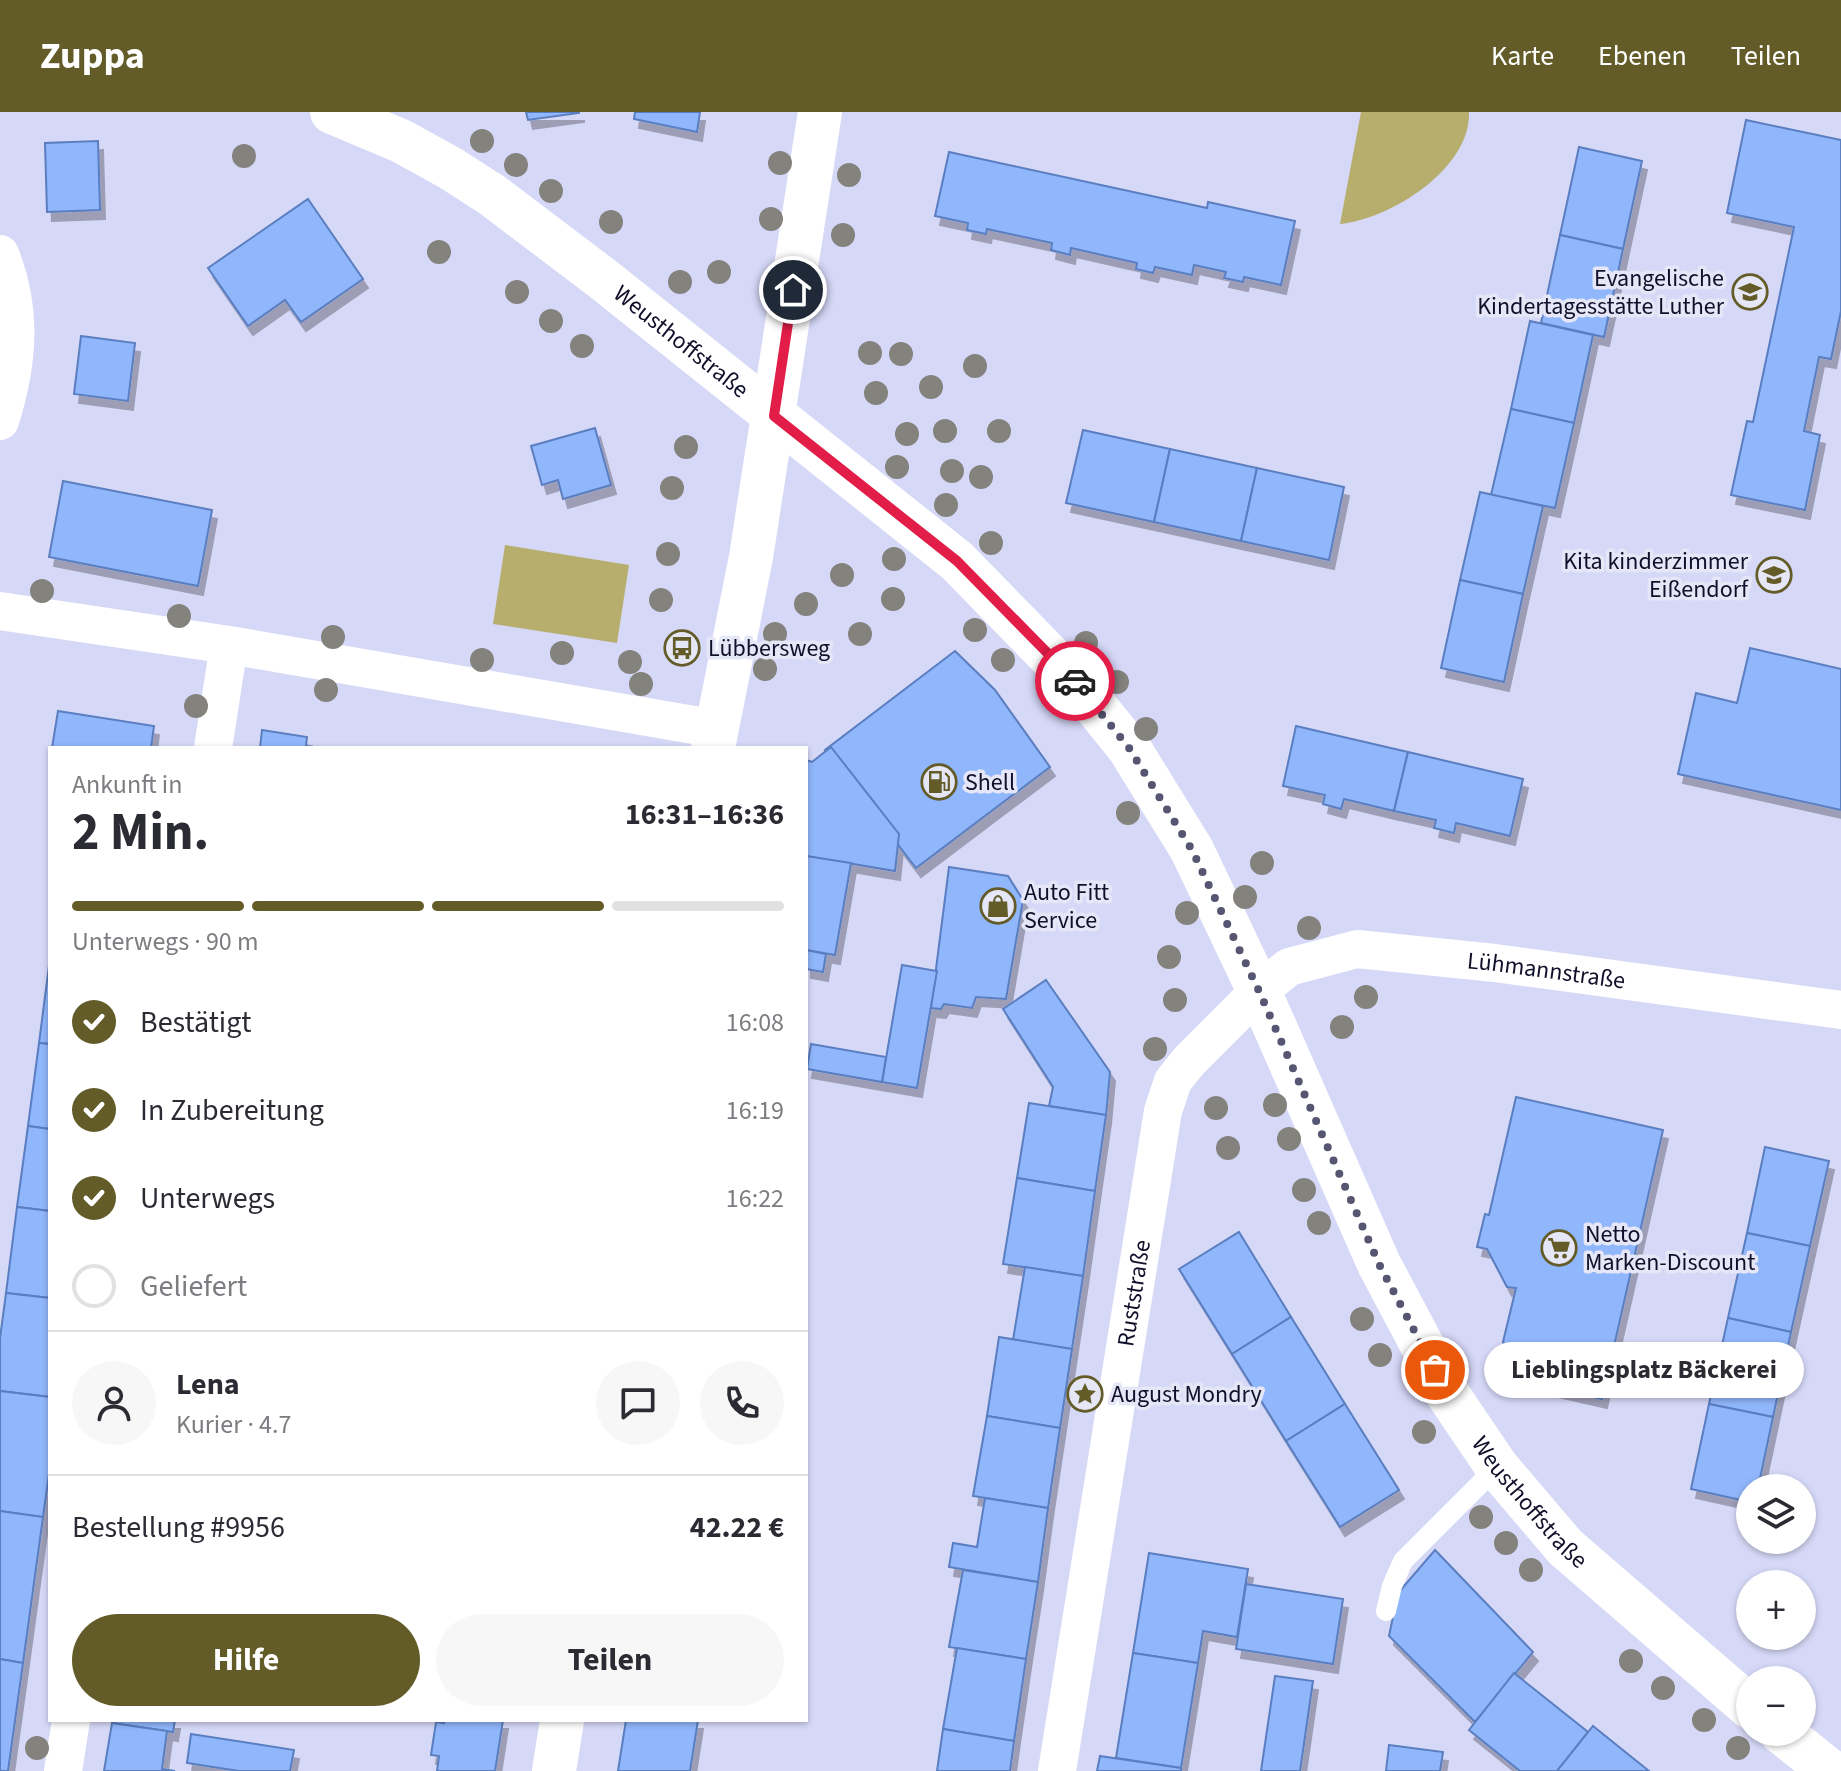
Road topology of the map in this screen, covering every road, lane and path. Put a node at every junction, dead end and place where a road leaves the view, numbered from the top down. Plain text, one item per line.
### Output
1 (332, 112) edge
2 (820, 112) edge
3 (0, 254) edge
4 (774, 416) junction
5 (0, 421) edge
6 (0, 611) edge
7 (229, 645) junction
8 (715, 739) edge
9 (213, 746) edge
10 (1259, 991) junction
11 (1841, 1010) edge
12 (1497, 1467) junction
13 (1386, 1611) dead end
14 (1736, 1695) edge
15 (71, 1722) edge
16 (562, 1722) edge
17 (1799, 1746) edge
18 (63, 1771) edge
19 (554, 1771) edge
20 (1057, 1771) edge
21 (1830, 1771) edge

1 - 4 street, Weusthoffstraße
2 - 4 street
3 - 5 street
4 - 8 street
4 - 10 street, Weusthoffstraße
6 - 7 street
7 - 8 street
7 - 9 street
10 - 11 street, Lühmannstraße
10 - 12 street, Weusthoffstraße
10 - 20 street, Ruststraße
12 - 13 lane
12 - 14 street, Weusthoffstraße
15 - 18 street
16 - 19 street
17 - 21 street

